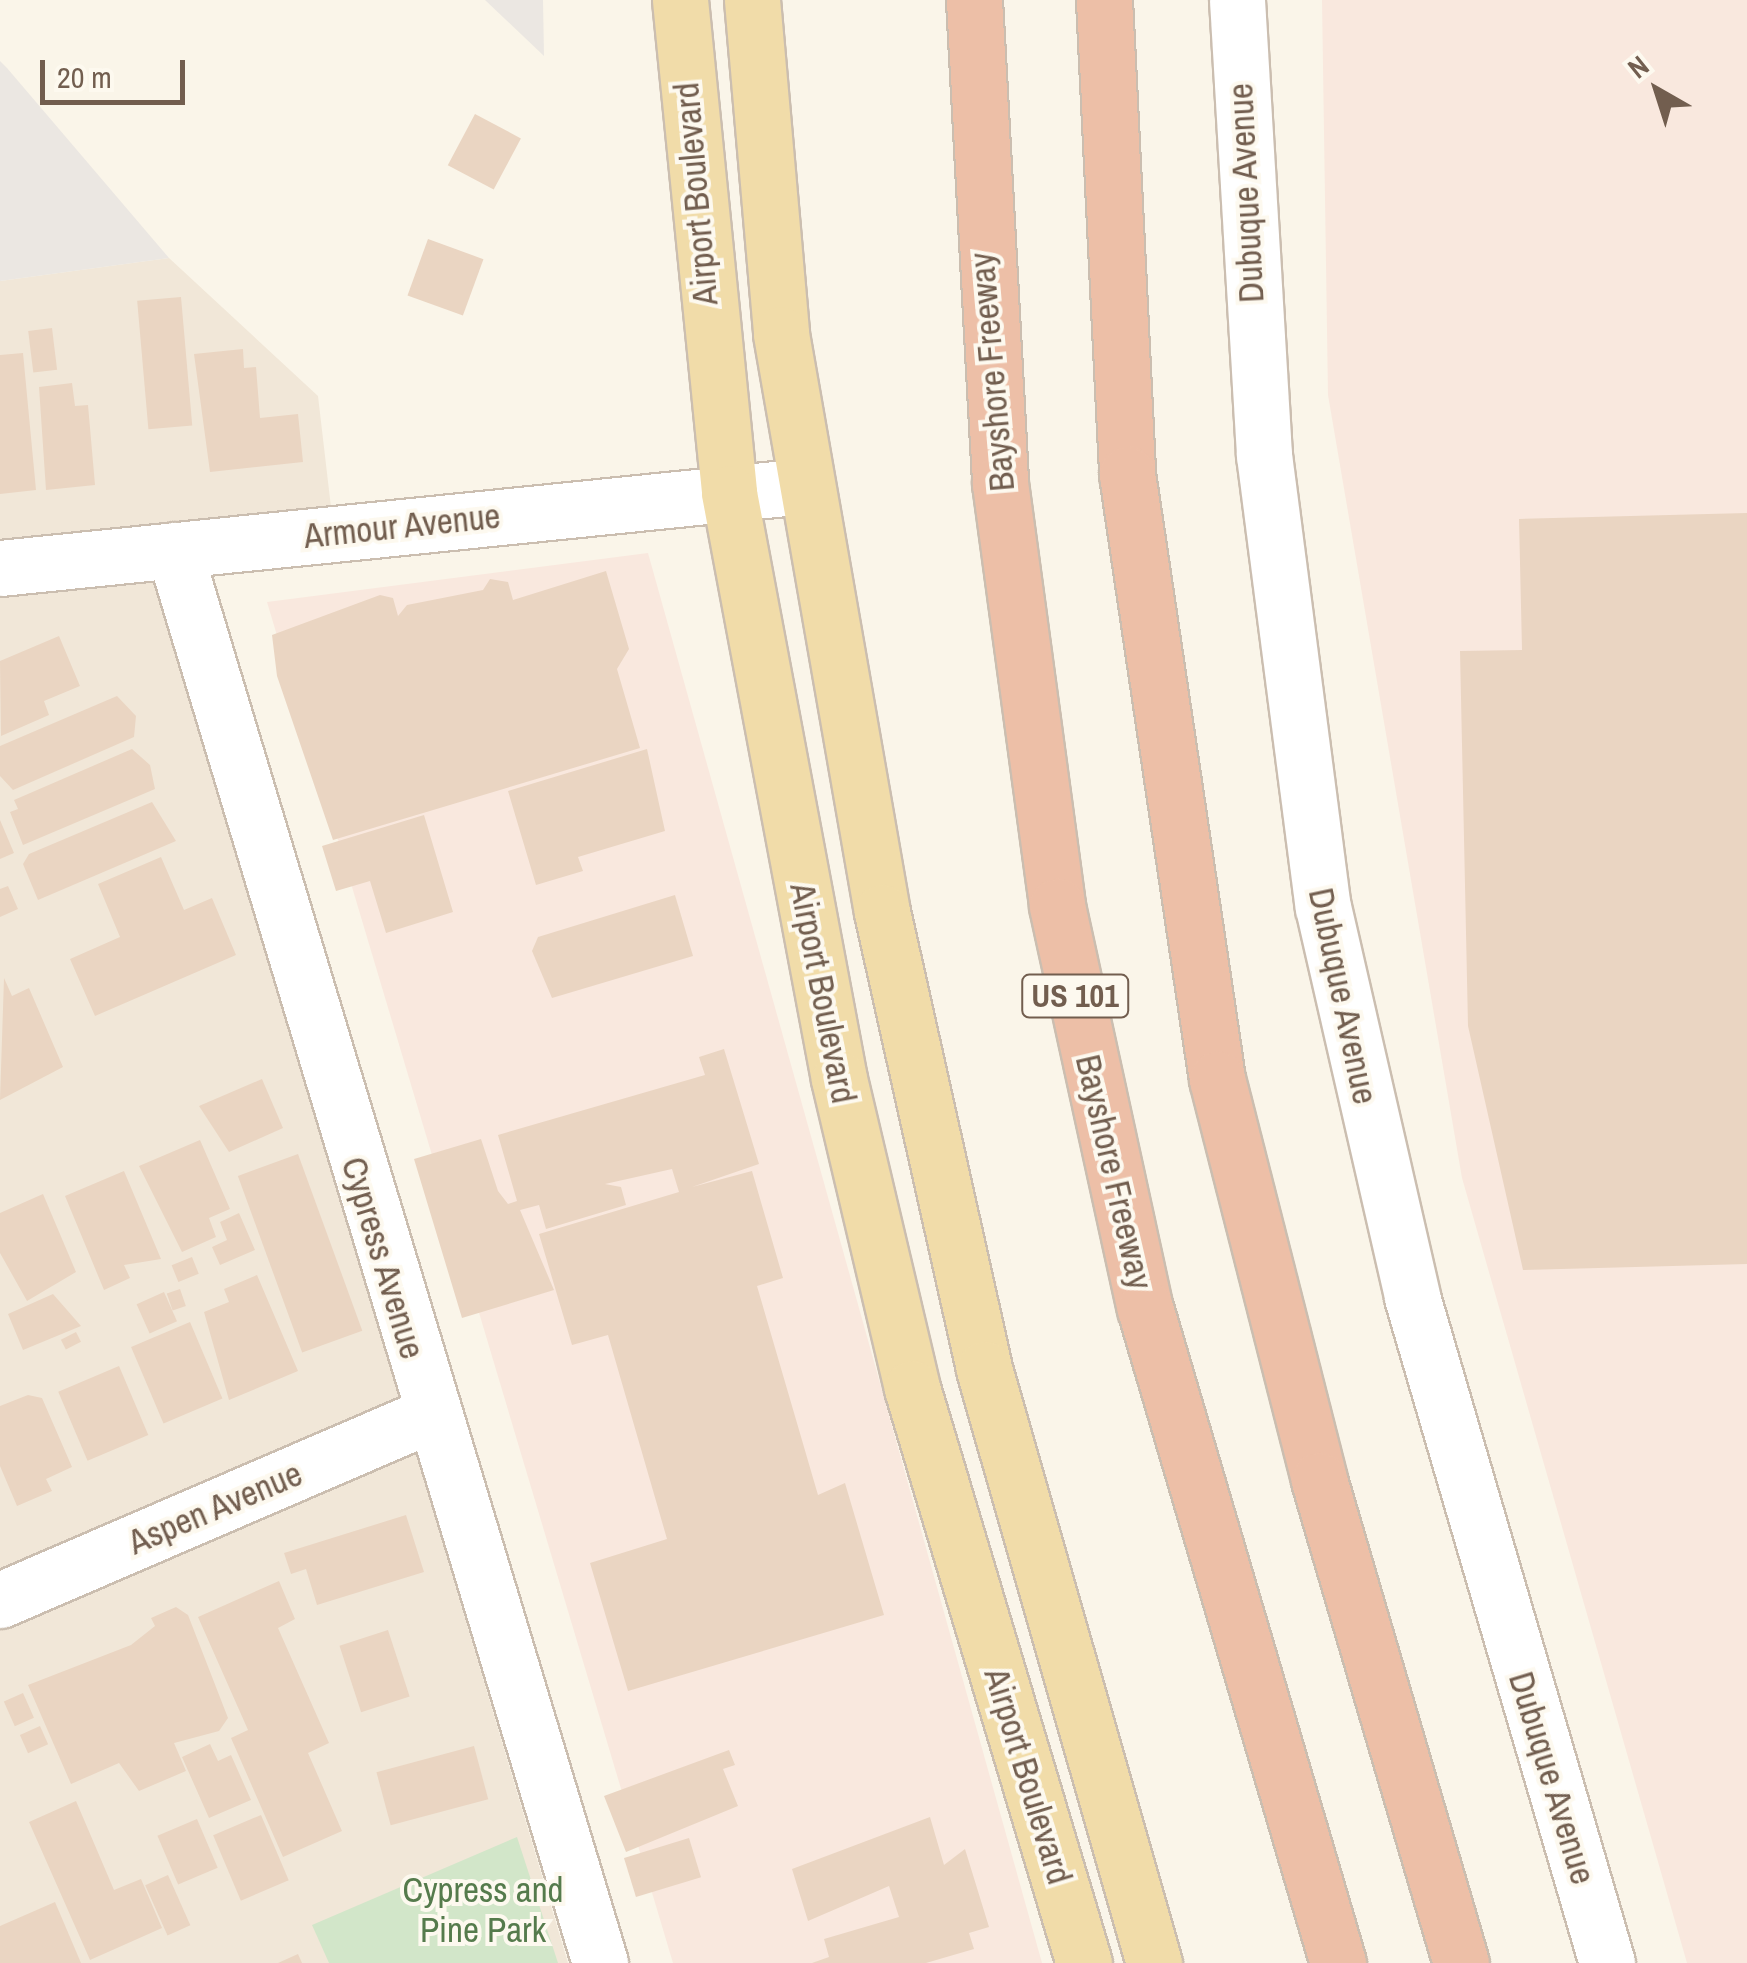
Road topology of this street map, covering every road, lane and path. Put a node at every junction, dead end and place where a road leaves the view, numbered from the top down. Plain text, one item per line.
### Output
1 (680, 0) edge
2 (752, 0) edge
3 (974, 0) edge
4 (1104, 0) edge
5 (1237, 0) edge
6 (804, 486) junction
7 (729, 492) junction
8 (174, 550) junction
9 (0, 568) edge
10 (430, 1415) junction
11 (0, 1600) edge
12 (600, 1963) edge
13 (1084, 1963) edge
14 (1154, 1963) edge
15 (1338, 1963) edge
16 (1461, 1963) edge
17 (1607, 1963) edge

1 - 7 main road, Airport Boulevard
2 - 6 main road, Airport Boulevard
3 - 15 highway, Bayshore Freeway / US 101
4 - 16 highway
5 - 17 street, Dubuque Avenue
6 - 7 street, Armour Avenue
6 - 14 main road, Airport Boulevard
7 - 8 street, Armour Avenue
7 - 13 main road, Airport Boulevard
8 - 9 street, Armour Avenue
8 - 10 street, Cypress Avenue
10 - 11 street, Aspen Avenue
10 - 12 street, Cypress Avenue

